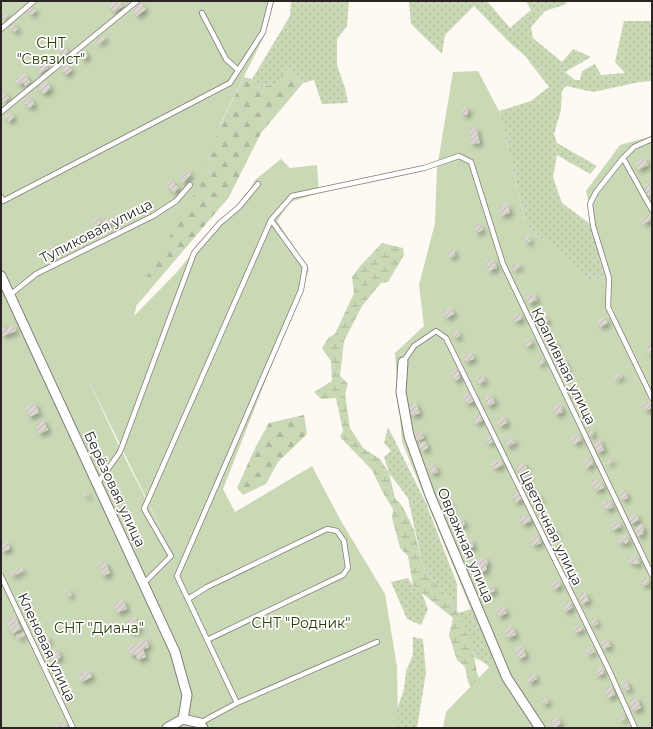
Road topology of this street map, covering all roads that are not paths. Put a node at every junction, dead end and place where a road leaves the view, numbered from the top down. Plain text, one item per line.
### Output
1 (34, 1) edge
2 (137, 1) edge
3 (271, 1) edge
4 (202, 13) dead end
5 (1, 29) edge
6 (238, 70) junction
7 (1, 112) edge
8 (652, 139) edge
9 (623, 158) junction
10 (258, 184) dead end
11 (190, 185) dead end
12 (1, 197) edge
13 (652, 210) edge
14 (271, 220) junction
15 (1, 276) edge
16 (10, 295) junction
17 (403, 362) joint
18 (652, 398) edge
19 (97, 484) junction
20 (652, 575) edge
21 (1, 576) edge
22 (143, 584) junction
23 (188, 598) junction
24 (207, 640) junction
25 (377, 642) dead end
26 (237, 703) junction
27 (184, 718) junction
28 (201, 726) edge
29 (73, 728) edge
30 (167, 728) edge
31 (540, 728) edge
32 (635, 728) edge

1 - 5 lane
2 - 7 lane
3 - 6 lane
4 - 6 lane
6 - 12 lane
8 - 9 lane
9 - 13 lane
9 - 18 lane
10 - 19 lane
11 - 16 lane, Тупиковая улица
14 - 20 lane, Крапивная улица
14 - 22 lane
14 - 23 lane
15 - 16 street, Берёзовая улица
16 - 19 street, Берёзовая улица
17 - 31 street, Овражная улица
17 - 32 lane, Цветочная улица
19 - 22 street, Берёзовая улица
21 - 29 lane, Кленовая улица
22 - 27 street, Берёзовая улица
23 - 24 lane
23 - 24 lane
24 - 26 lane
25 - 26 lane
26 - 28 lane
27 - 28 street
27 - 30 street

